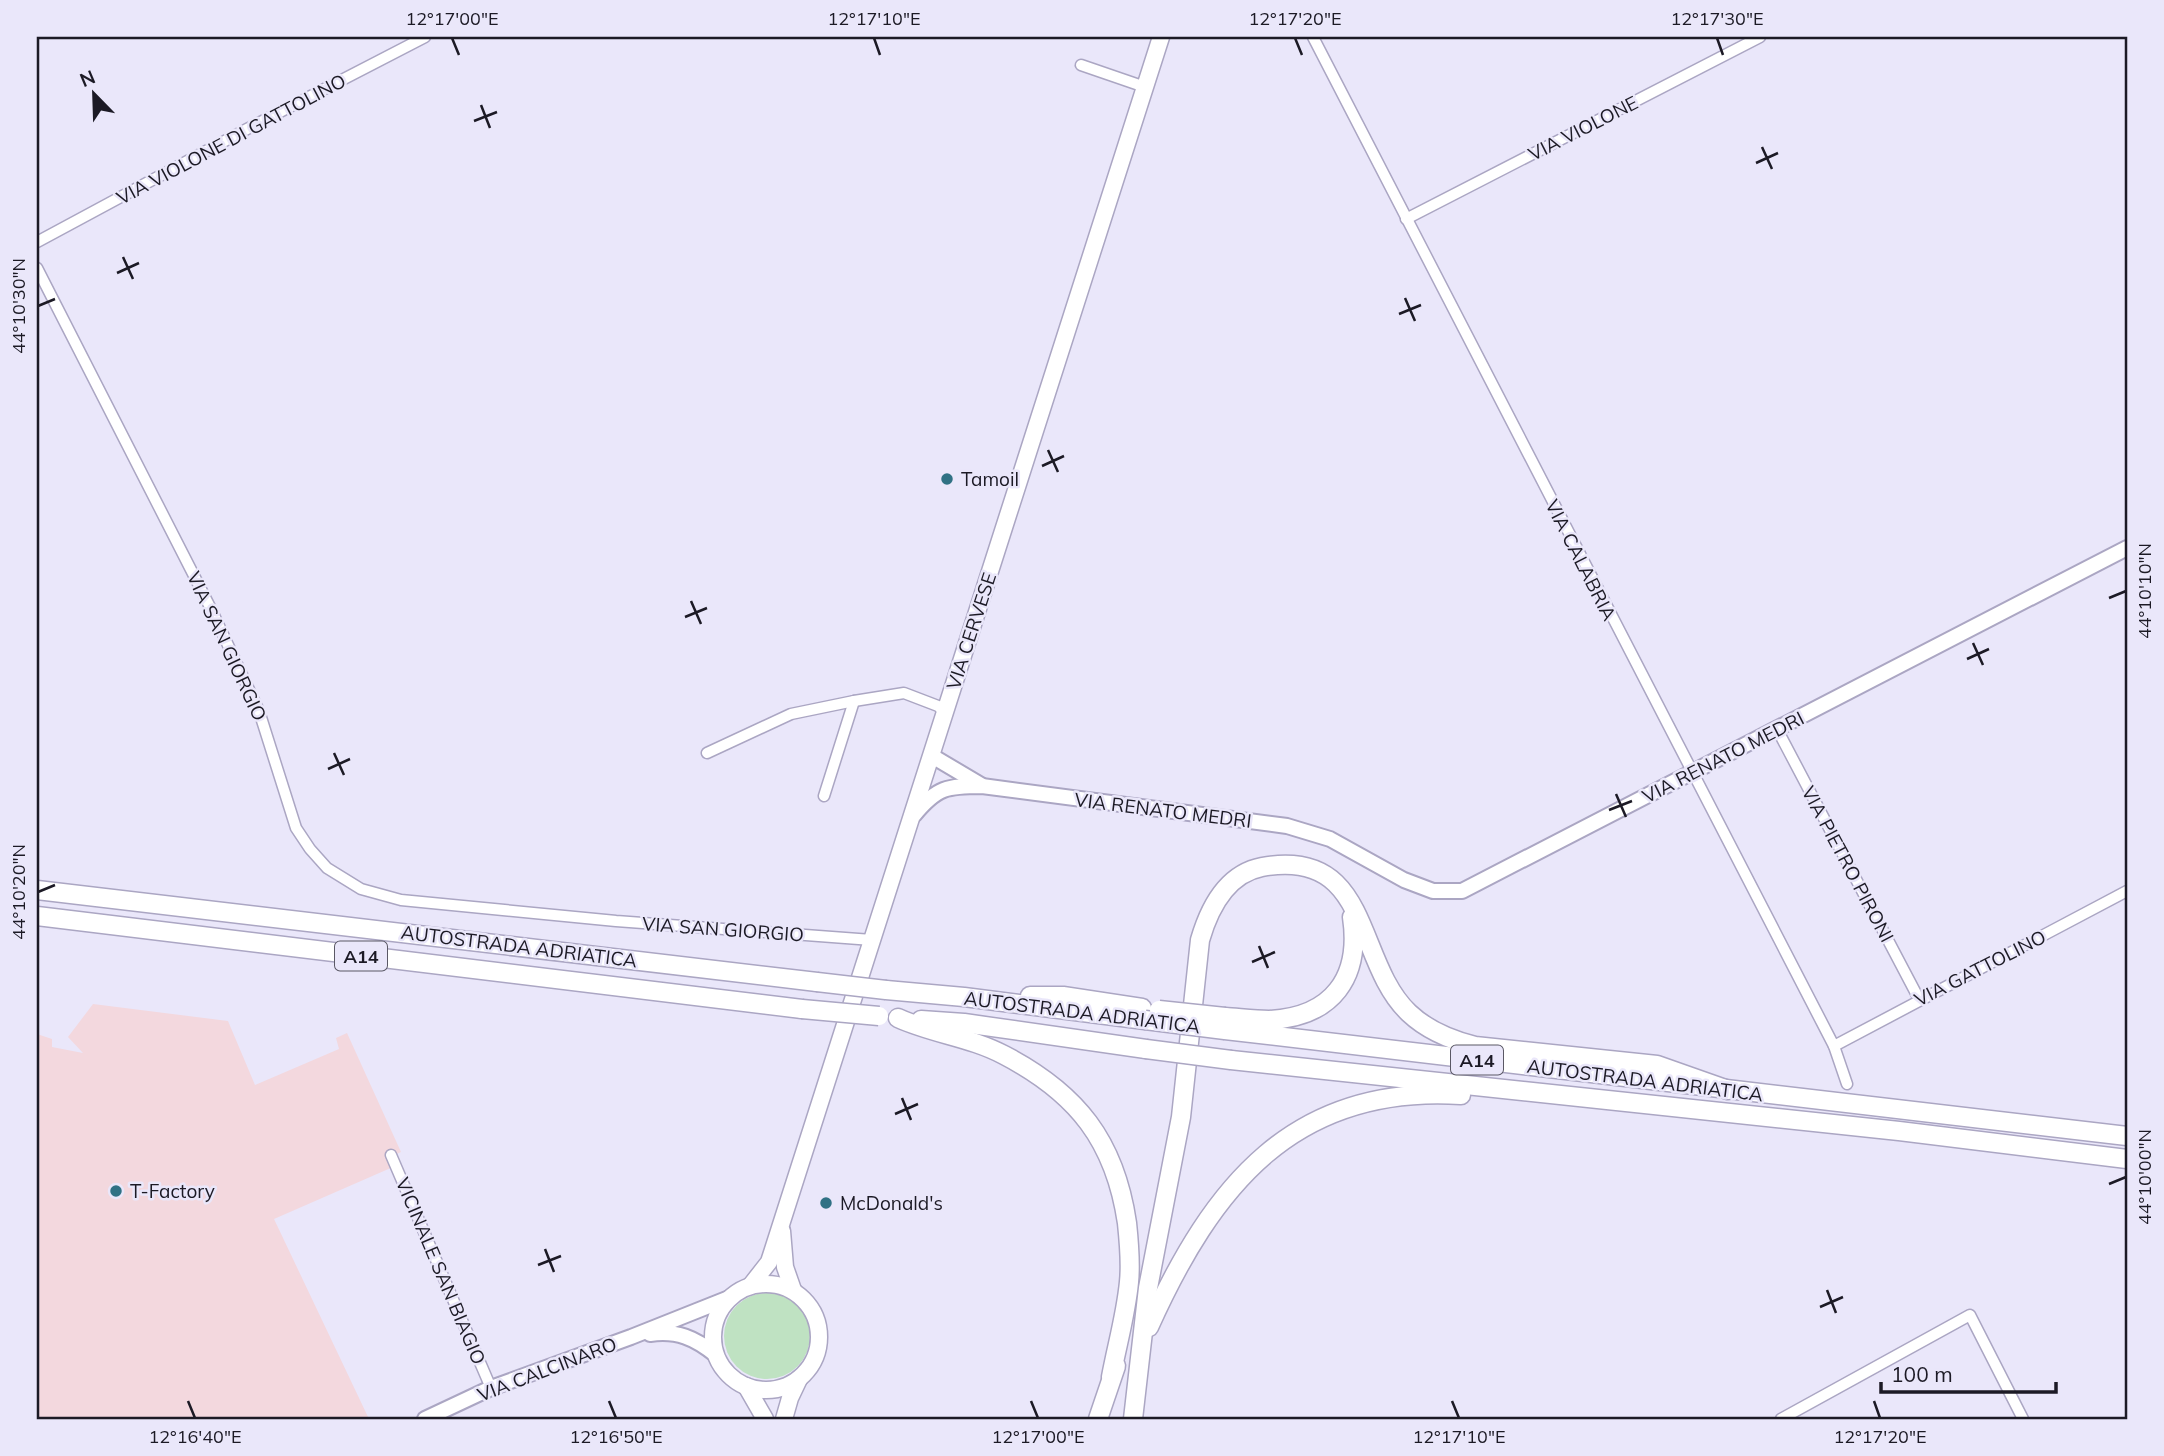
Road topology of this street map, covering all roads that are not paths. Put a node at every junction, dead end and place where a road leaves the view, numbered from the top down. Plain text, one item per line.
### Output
1 (425, 37) edge
2 (1161, 37) edge
3 (1314, 37) edge
4 (1760, 37) edge
5 (1081, 65) dead end
6 (1146, 87) junction
7 (1406, 219) junction
8 (37, 242) edge
9 (37, 268) edge
10 (2127, 548) edge
11 (855, 701) junction
12 (945, 713) junction
13 (1777, 729) junction
14 (707, 753) dead end
15 (932, 756) junction
16 (1695, 772) junction
17 (982, 786) junction
18 (824, 796) dead end
19 (913, 816) junction
20 (37, 890) edge
21 (2127, 891) edge
22 (1350, 903) junction
23 (37, 916) edge
24 (872, 940) junction
25 (1919, 999) junction
26 (898, 1018) junction
27 (1225, 1023) junction
28 (1834, 1046) junction
29 (1847, 1084) dead end
30 (1728, 1090) junction
31 (1576, 1096) junction
32 (2127, 1136) edge
33 (391, 1155) dead end
34 (2127, 1159) edge
35 (781, 1225) junction
36 (751, 1285) junction
37 (1148, 1288) junction
38 (793, 1290) junction
39 (729, 1298) junction
40 (631, 1337) junction
41 (1141, 1343) junction
42 (716, 1355) junction
43 (1111, 1377) junction
44 (799, 1379) junction
45 (746, 1386) junction
46 (491, 1388) junction
47 (425, 1419) edge
48 (765, 1419) edge
49 (784, 1419) edge
50 (1098, 1419) edge
51 (1133, 1419) edge
52 (1780, 1419) edge
53 (2023, 1419) edge

1 - 8 street, VIA VIOLONE DI GATTOLINO
2 - 6 main road, VIA CERVESE
3 - 7 street, VIA CALABRIA
4 - 7 street, VIA VIOLONE
5 - 6 street
6 - 12 main road, VIA CERVESE
7 - 16 street, VIA CALABRIA
9 - 24 street, VIA SAN GIORGIO
10 - 13 street, VIA RENATO MEDRI
11 - 12 street
11 - 14 street
11 - 18 street
12 - 15 main road, VIA CERVESE
13 - 16 street, VIA RENATO MEDRI
13 - 25 street, VIA PIETRO PIRONI
15 - 17 street, VIA RENATO MEDRI
15 - 19 main road, VIA CERVESE
16 - 17 street, VIA RENATO MEDRI
16 - 28 street, VIA CALABRIA
17 - 19 street, VIA RENATO MEDRI
19 - 24 main road, VIA CERVESE
20 - 27 highway, AUTOSTRADA ADRIATICA / A14, bridge
21 - 25 street, VIA GATTOLINO
22 - 27 highway
22 - 30 highway
22 - 37 highway
23 - 26 highway, AUTOSTRADA ADRIATICA / A14, bridge
24 - 35 main road, VIA CERVESE
25 - 28 street, VIA GATTOLINO
26 - 31 highway, AUTOSTRADA ADRIATICA / A14, bridge
26 - 43 highway
27 - 30 highway, AUTOSTRADA ADRIATICA / A14
28 - 29 street, VIA CALABRIA
30 - 32 highway, AUTOSTRADA ADRIATICA / A14
31 - 34 highway, AUTOSTRADA ADRIATICA / A14
31 - 41 highway
33 - 46 street, VICINALE SAN BIAGIO
35 - 36 main road, VIA CERVESE
35 - 38 main road, VIA CERVESE
36 - 38 main road
36 - 39 main road
37 - 41 highway
37 - 43 highway
38 - 44 main road
39 - 40 street, VIA CALCINARO
39 - 42 main road
40 - 42 street, VIA CALCINARO
40 - 46 street, VIA CALCINARO
41 - 51 highway
42 - 45 main road
43 - 50 highway
44 - 45 main road
44 - 49 main road
45 - 48 main road
46 - 47 street, VIA CALCINARO
52 - 53 street

